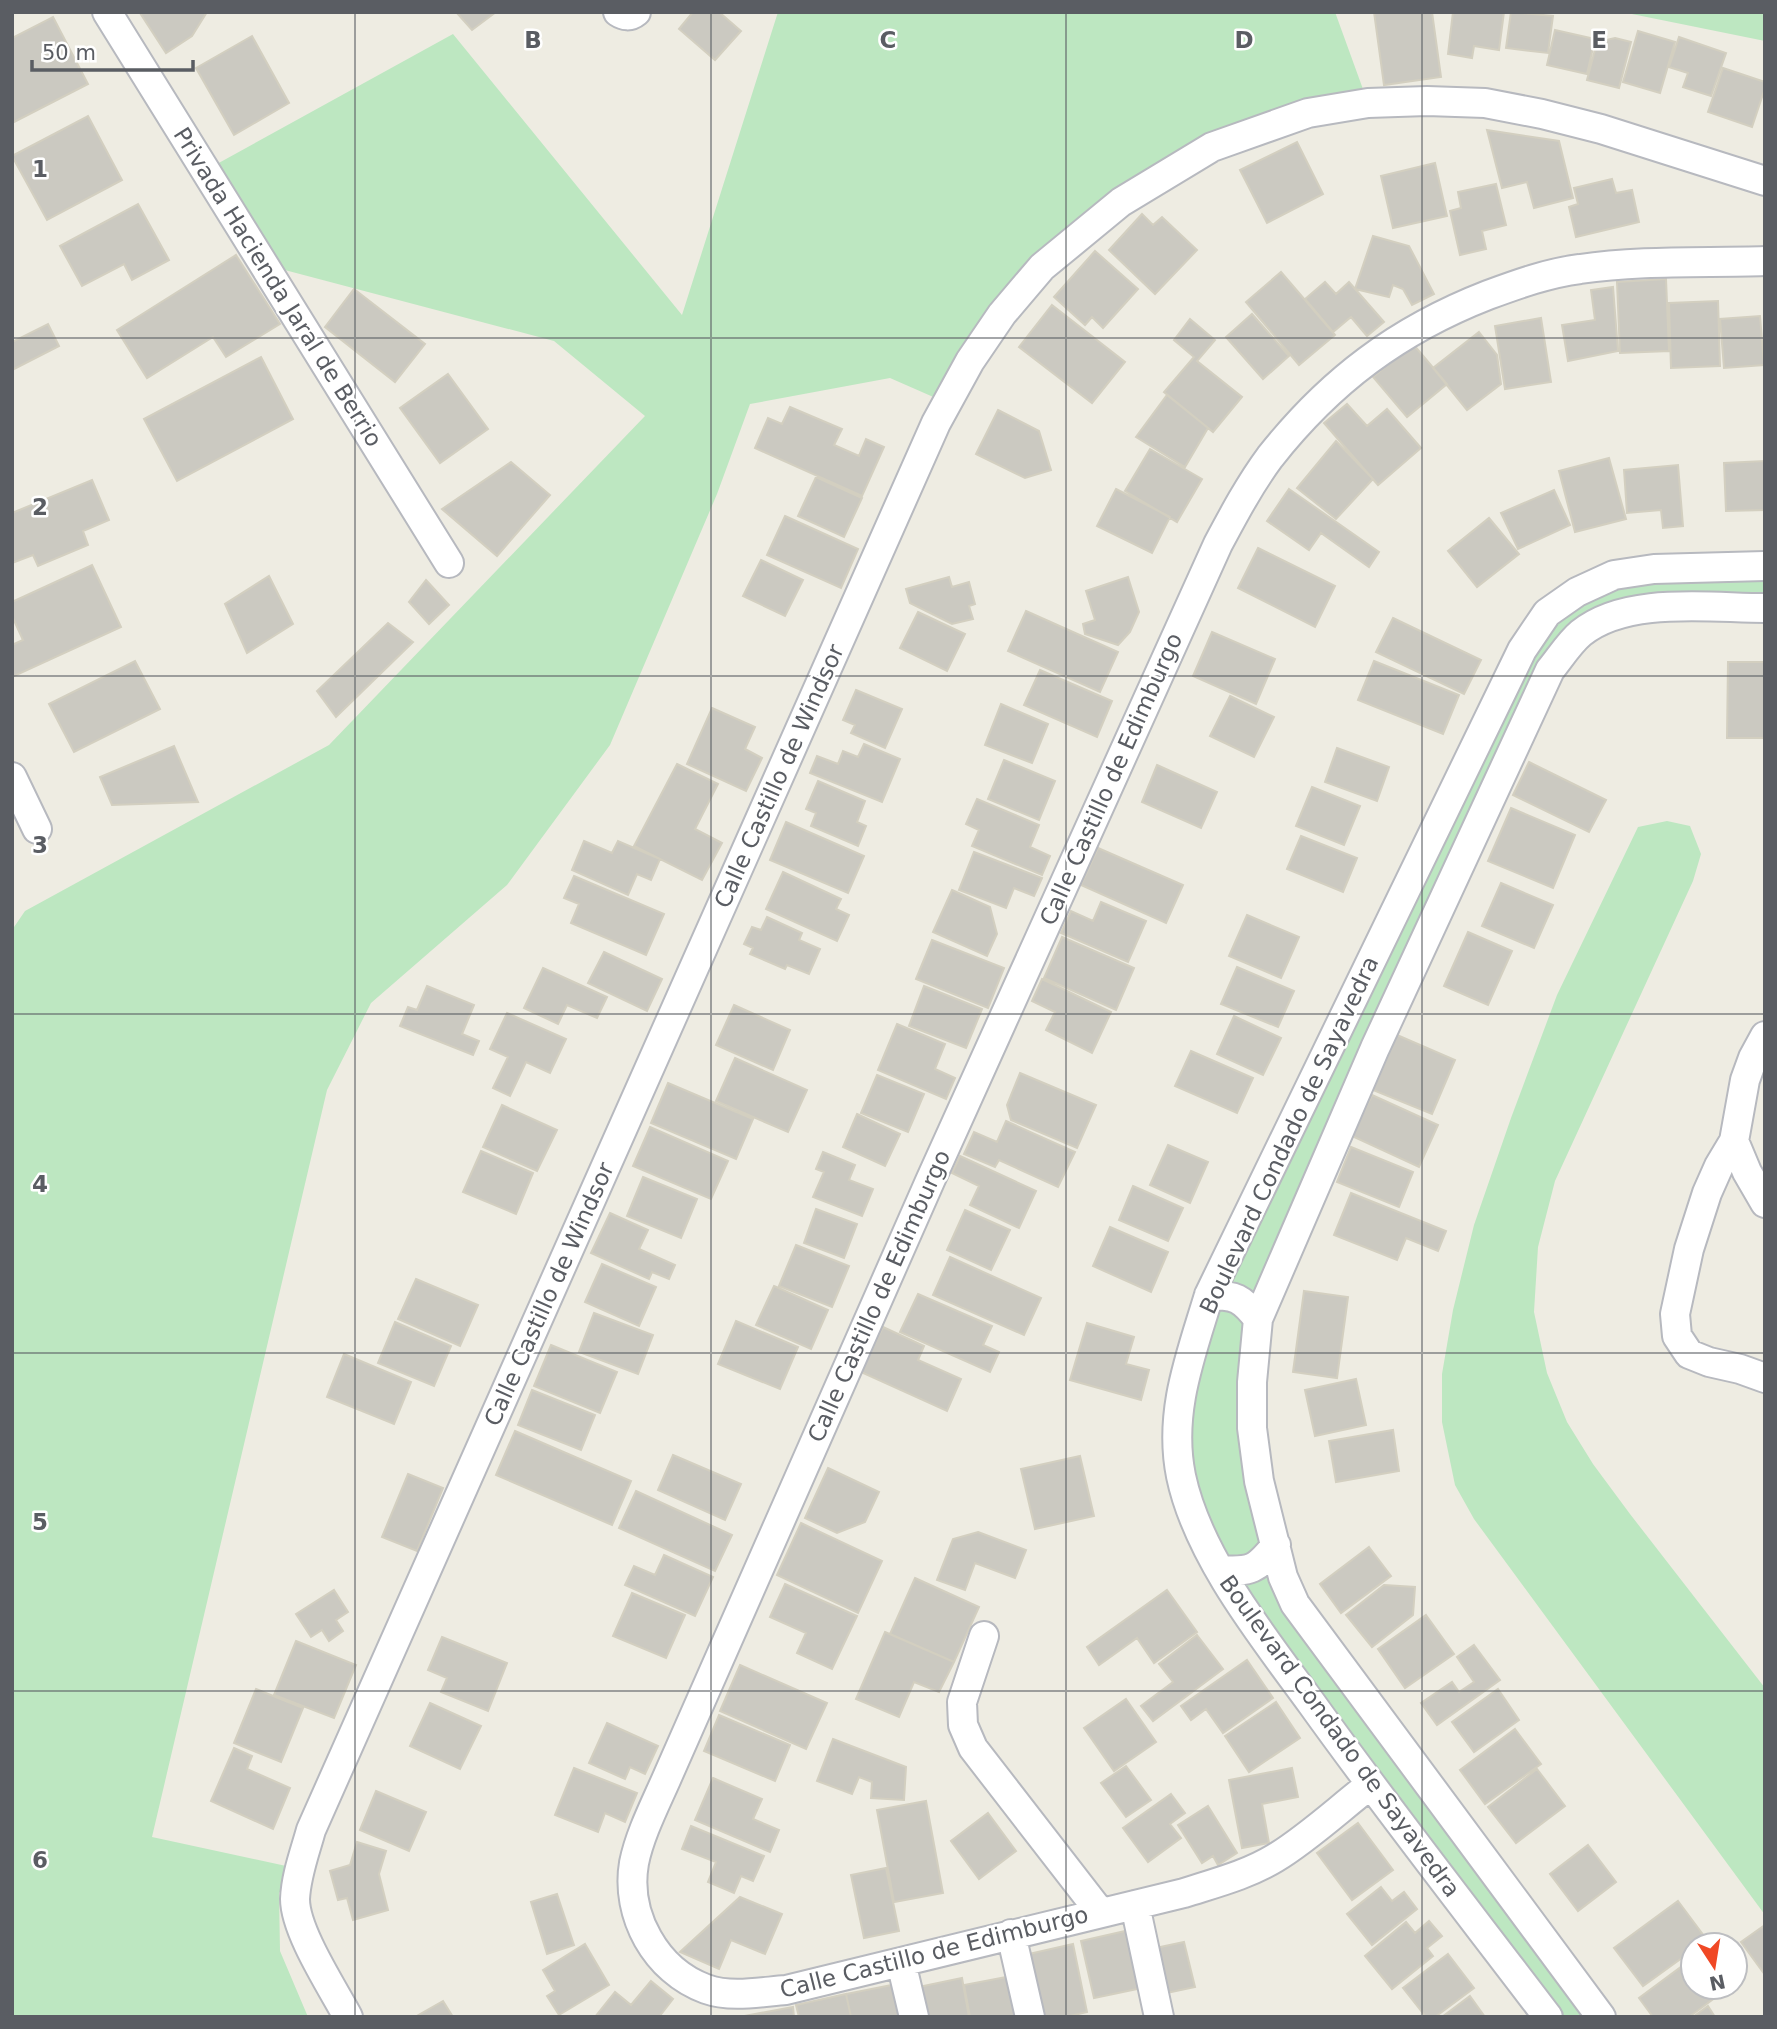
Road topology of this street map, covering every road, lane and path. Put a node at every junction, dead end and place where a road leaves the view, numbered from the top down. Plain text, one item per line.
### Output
1 (107, 12) edge
2 (618, 12) edge
3 (636, 12) edge
4 (1765, 181) edge
5 (1765, 261) edge
6 (449, 563) dead end
7 (1765, 566) edge
8 (1765, 608) edge
9 (12, 777) edge
10 (37, 829) dead end
11 (1765, 1036) edge
12 (1734, 1141) junction
13 (1765, 1203) edge
14 (1209, 1295) junction
15 (1258, 1319) junction
16 (1765, 1378) edge
17 (1276, 1545) junction
18 (1220, 1570) junction
19 (984, 1636) dead end
20 (1370, 1785) junction
21 (1135, 1905) junction
22 (1100, 1912) junction
23 (1011, 1934) junction
24 (901, 1962) junction
25 (348, 2017) edge
26 (914, 2017) edge
27 (1031, 2017) edge
28 (1160, 2017) edge
29 (1548, 2017) edge
30 (1601, 2017) edge

1 - 6 street, Privada Hacienda Jaral de Berrio
2 - 3 street
4 - 25 street, Calle Castillo de Windsor
5 - 24 street, Calle Castillo de Edimburgo
7 - 14 street, Boulevard Condado de Sayavedra
8 - 15 street, Boulevard Condado de Sayavedra
9 - 10 street
11 - 12 street
12 - 13 street
12 - 16 street
14 - 15 street
14 - 18 street, Boulevard Condado de Sayavedra
15 - 17 street, Boulevard Condado de Sayavedra
17 - 18 street
17 - 30 street, Boulevard Condado de Sayavedra
18 - 20 street, Boulevard Condado de Sayavedra
19 - 22 street
20 - 21 street, Calle Castillo de Edimburgo
20 - 29 street, Boulevard Condado de Sayavedra
21 - 22 street, Calle Castillo de Edimburgo
21 - 28 street
22 - 23 street, Calle Castillo de Edimburgo
23 - 24 street, Calle Castillo de Edimburgo
23 - 27 street
24 - 26 street

